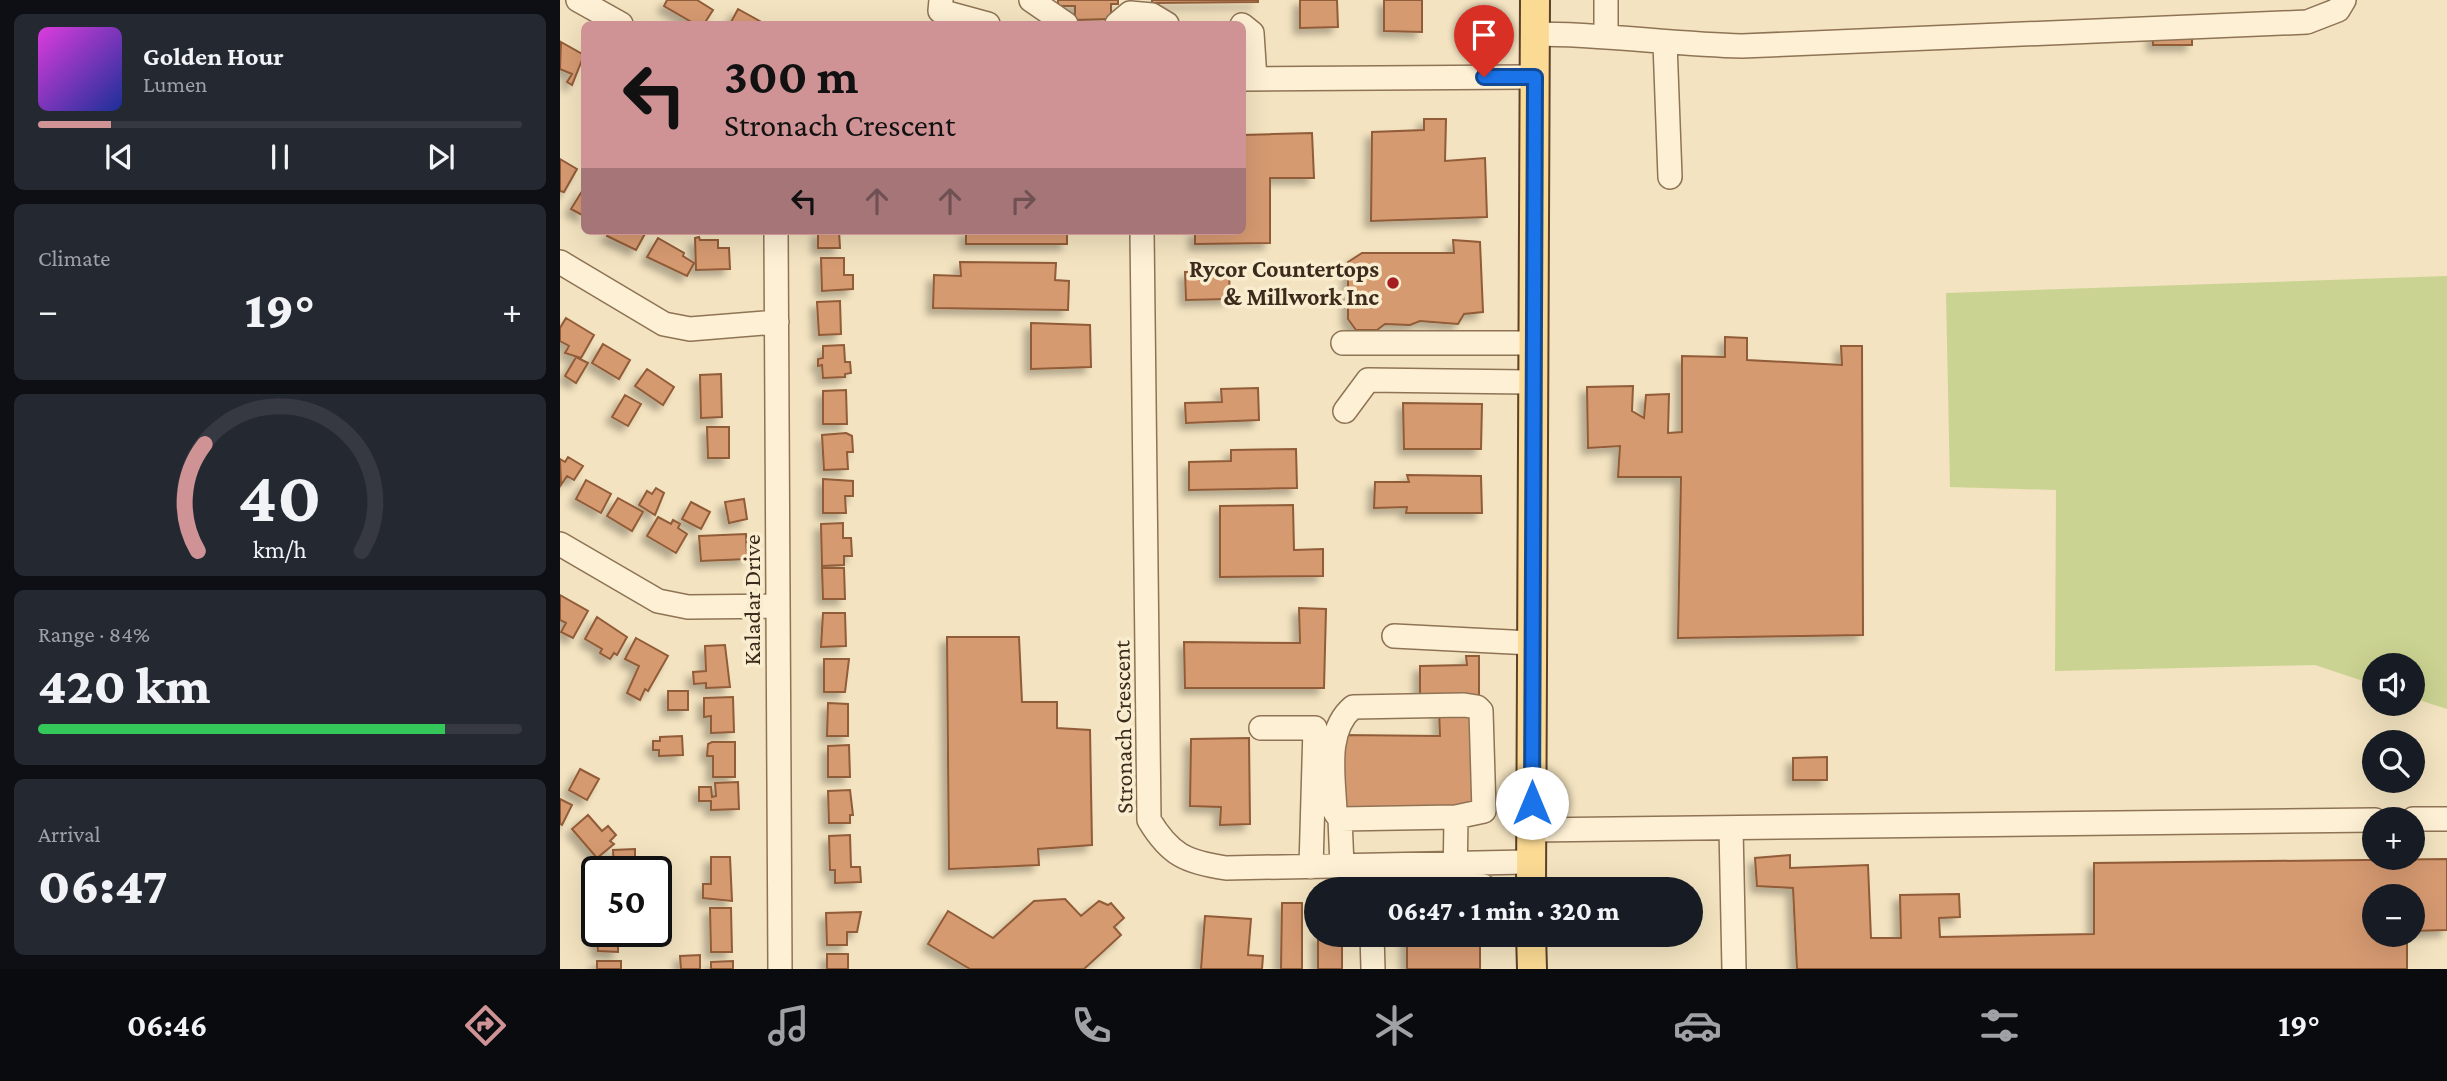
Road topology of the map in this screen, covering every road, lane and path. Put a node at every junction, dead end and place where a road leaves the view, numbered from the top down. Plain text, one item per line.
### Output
1 (578, 0) edge
2 (942, 0) edge
3 (1031, 0) edge
4 (1535, 0) edge
5 (1606, 0) edge
6 (2344, 0) edge
7 (613, 13) edge
8 (977, 21) edge
9 (1062, 21) edge
10 (1121, 21) edge
11 (1162, 21) edge
12 (1246, 28) edge
13 (1535, 34) junction
14 (1606, 37) junction
15 (1665, 43) junction
16 (1535, 77) junction
17 (1249, 79) edge
18 (1670, 177) dead end
19 (776, 235) edge
20 (1142, 235) edge
21 (560, 262) edge
22 (777, 322) junction
23 (1343, 343) dead end
24 (1534, 343) junction
25 (1534, 382) junction
26 (1345, 411) dead end
27 (560, 544) edge
28 (778, 606) junction
29 (1394, 636) dead end
30 (1533, 643) junction
31 (1261, 728) dead end
32 (1455, 817) junction
33 (1340, 819) junction
34 (2447, 819) edge
35 (2362, 820) edge
36 (2425, 820) edge
37 (1731, 828) junction
38 (1532, 830) junction
39 (1342, 866) junction
40 (1311, 867) junction
41 (1454, 875) junction
42 (1531, 875) edge
43 (1366, 877) edge
44 (1421, 877) edge
45 (1459, 877) edge
46 (1373, 947) edge
47 (1531, 947) edge
48 (780, 969) edge
49 (1373, 969) edge
50 (1531, 969) edge
51 (1734, 969) edge

1 - 7 street
2 - 8 street
3 - 9 street
4 - 13 main road
5 - 14 street
6 - 15 street
10 - 11 street
12 - 17 street
13 - 14 street
13 - 16 main road
14 - 15 street
15 - 18 street
16 - 17 street
16 - 24 main road
19 - 22 street, Kaladar Drive
20 - 40 street, Stronach Crescent
21 - 22 street
22 - 28 street, Kaladar Drive
23 - 24 street
24 - 25 main road
25 - 26 street
25 - 30 main road
27 - 28 street
28 - 48 street, Kaladar Drive
29 - 30 street
30 - 38 main road
31 - 40 street
32 - 33 street
32 - 33 street
32 - 41 street
33 - 39 street
34 - 36 street
35 - 37 street
37 - 38 street
37 - 51 street
38 - 42 main road
39 - 40 street, Stronach Crescent
39 - 43 street, Stronach Crescent
41 - 42 street, Stronach Crescent
41 - 44 street, Stronach Crescent
41 - 45 street
46 - 49 street
47 - 50 main road

